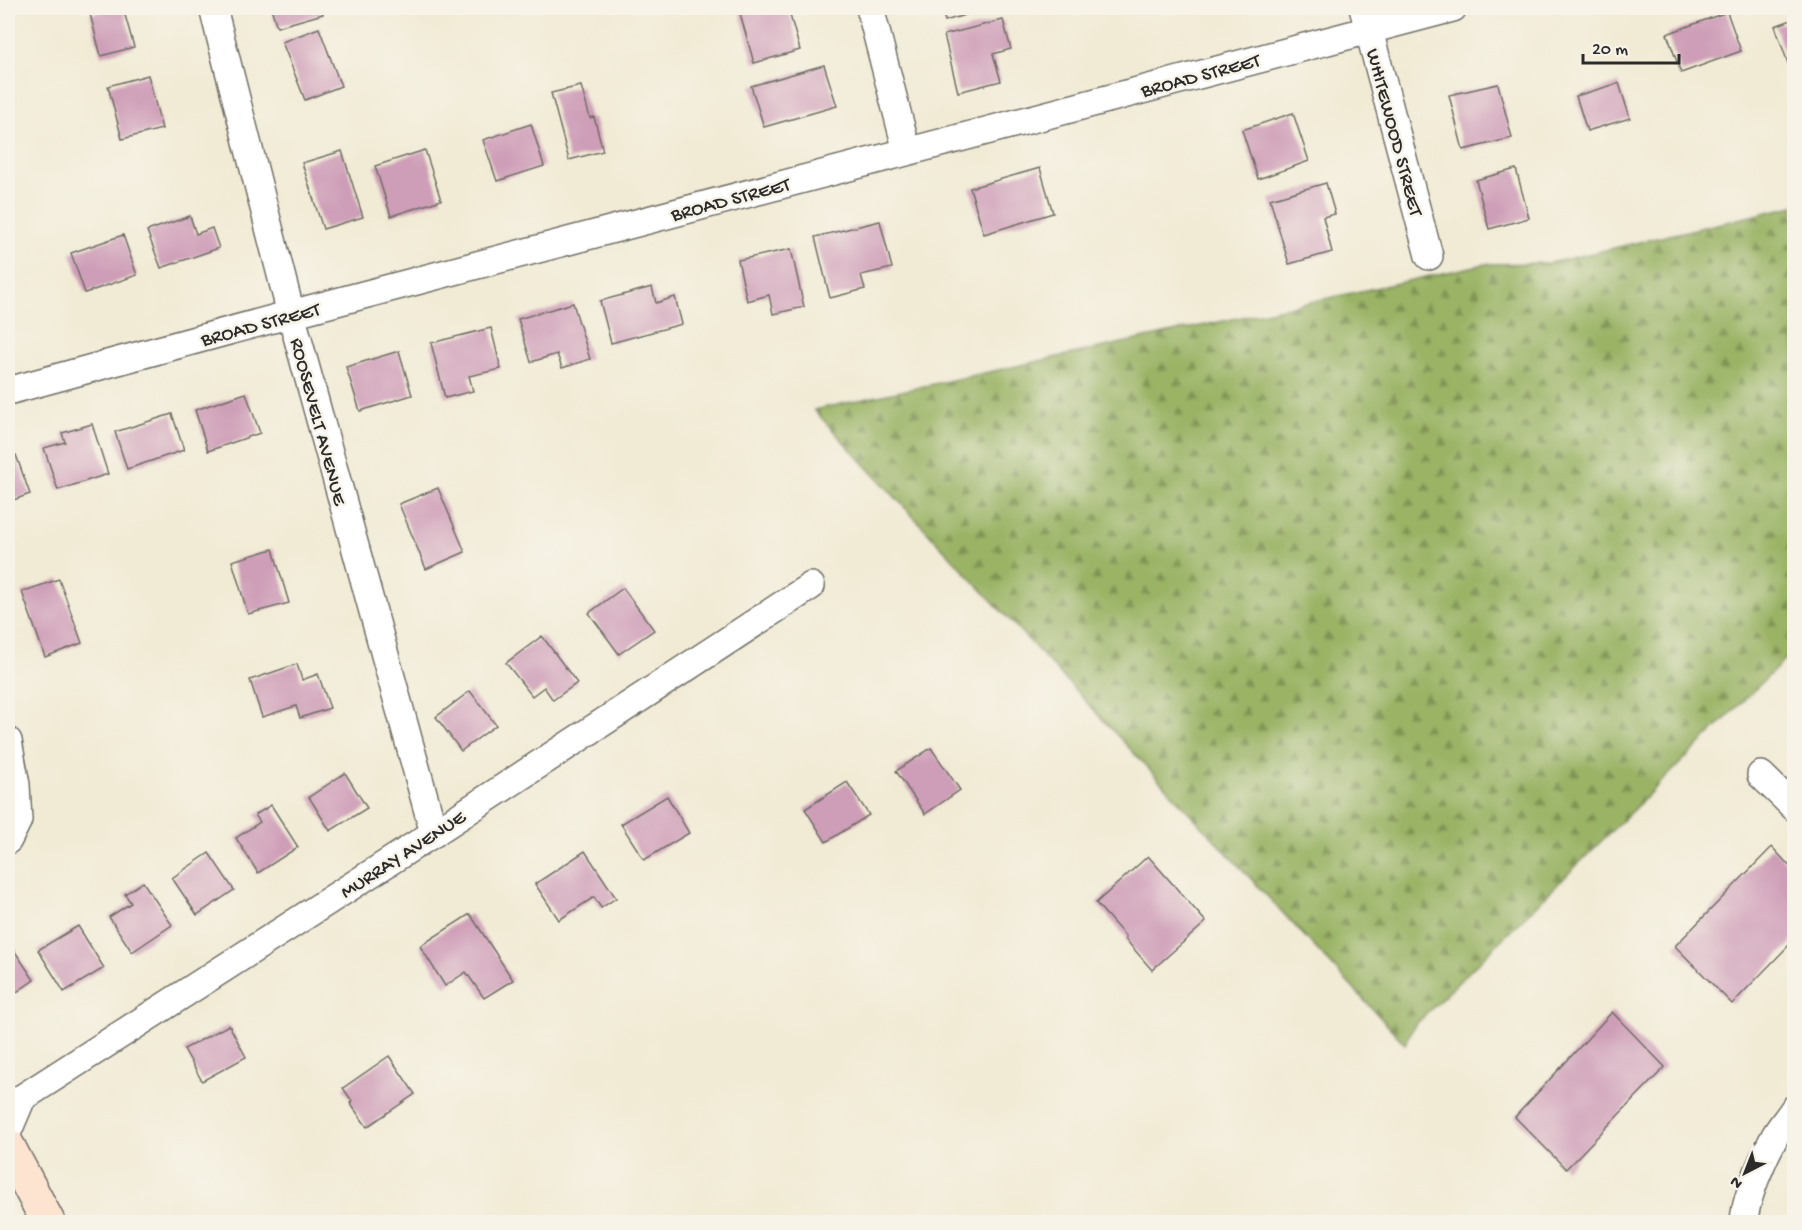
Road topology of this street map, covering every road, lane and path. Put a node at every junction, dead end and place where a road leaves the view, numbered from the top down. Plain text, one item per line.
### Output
1 (213, 8) edge
2 (870, 8) edge
3 (1453, 8) edge
4 (1366, 19) edge
5 (907, 151) junction
6 (1429, 256) dead end
7 (291, 314) junction
8 (8, 391) edge
9 (811, 586) dead end
10 (8, 741) edge
11 (1761, 775) dead end
12 (1794, 807) edge
13 (434, 833) junction
14 (8, 840) edge
15 (1794, 1109) edge
16 (8, 1131) edge
17 (8, 1146) edge
18 (48, 1222) edge
19 (1744, 1222) edge

1 - 7 street, ROOSEVELT AVENUE
2 - 5 street
3 - 4 street, BROAD STREET
4 - 5 street, BROAD STREET
4 - 6 street, WHITEWOOD STREET
5 - 7 street, BROAD STREET
7 - 8 street, BROAD STREET
7 - 13 street, ROOSEVELT AVENUE
9 - 13 street, MURRAY AVENUE
10 - 14 street
11 - 12 street
13 - 16 street, MURRAY AVENUE
15 - 19 street
17 - 18 street

